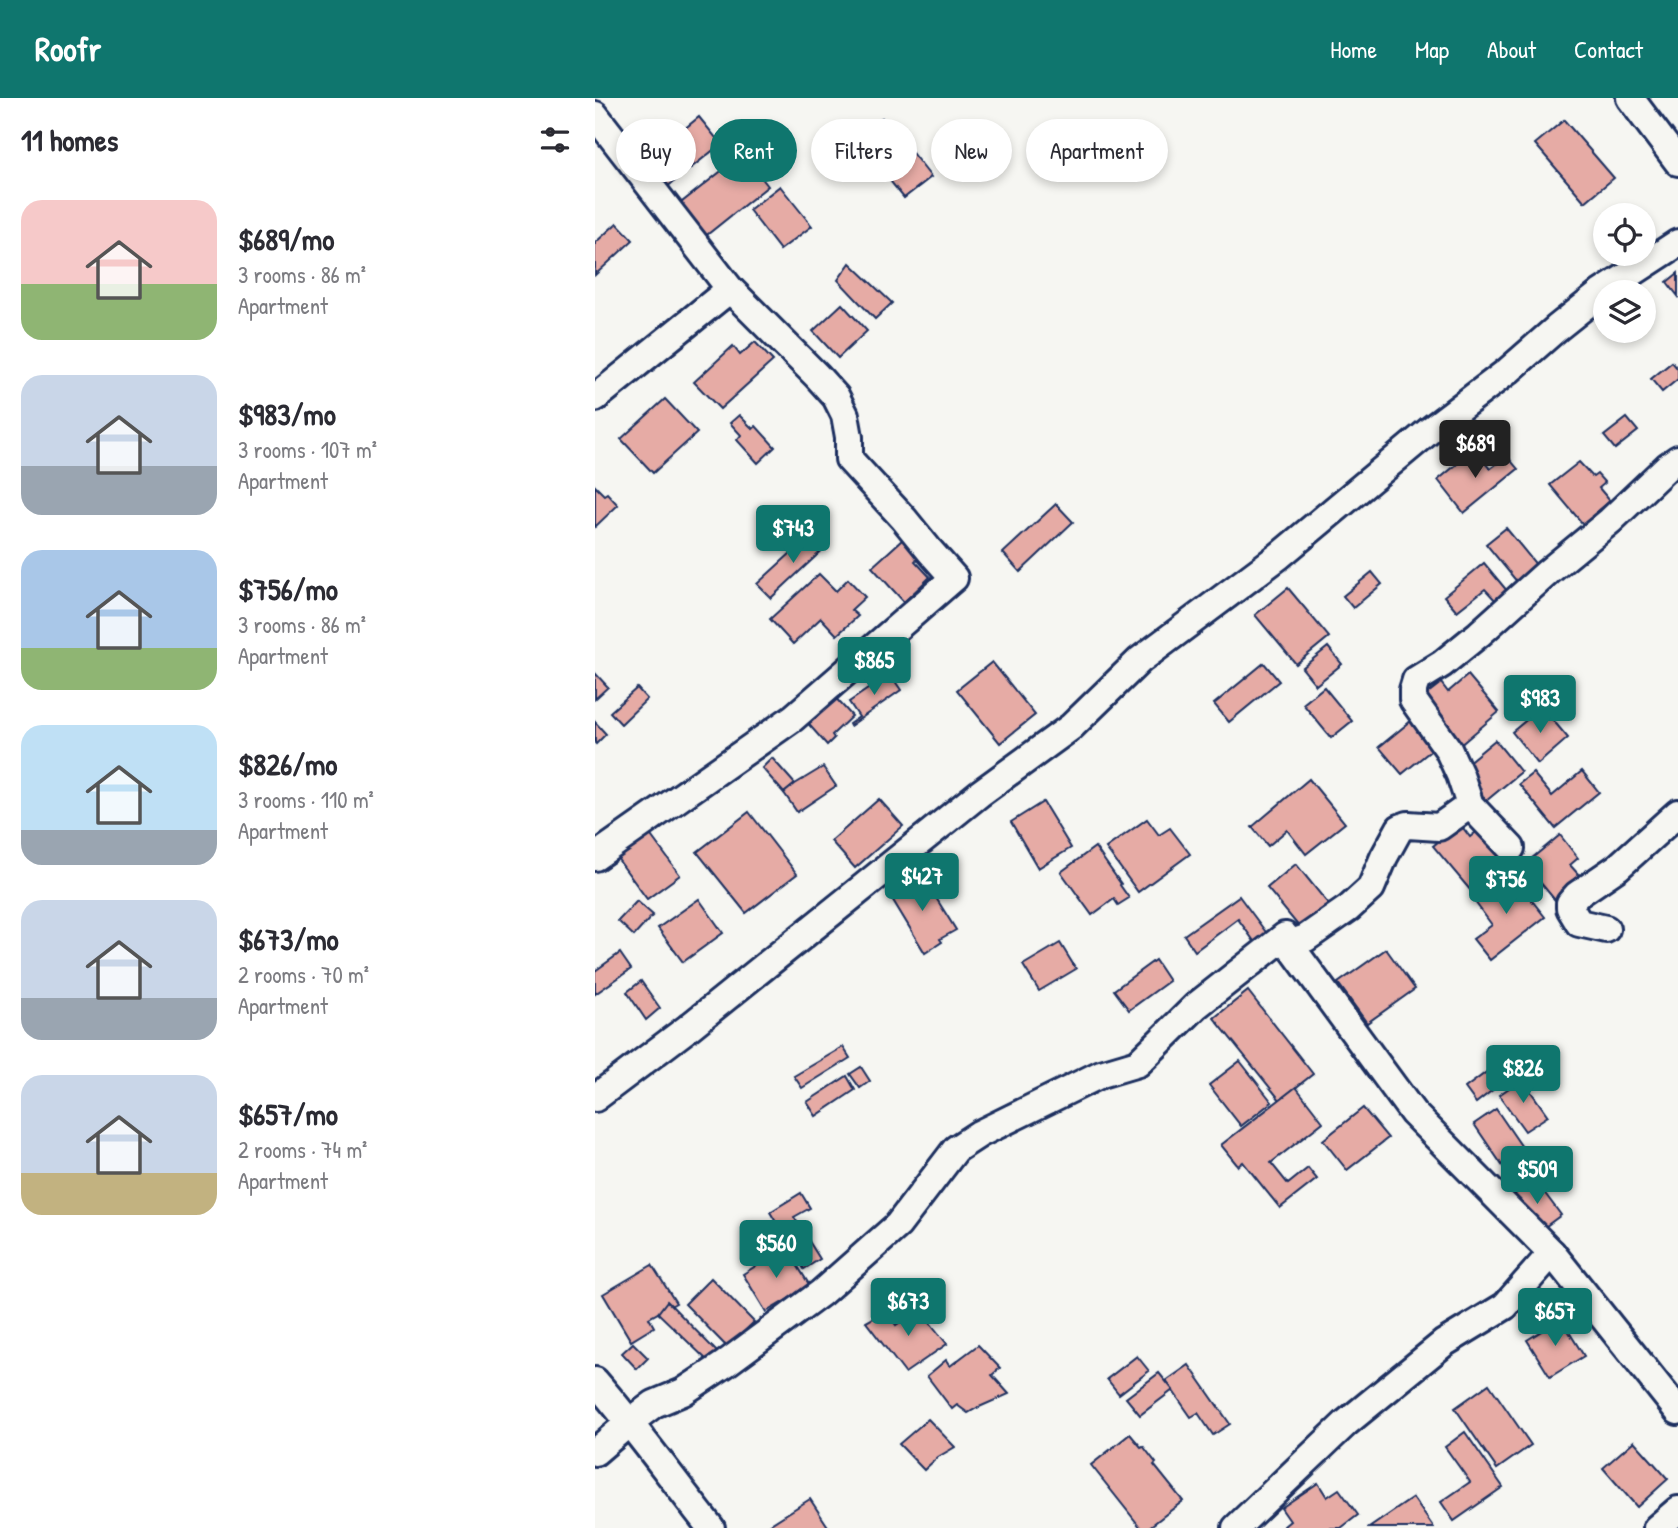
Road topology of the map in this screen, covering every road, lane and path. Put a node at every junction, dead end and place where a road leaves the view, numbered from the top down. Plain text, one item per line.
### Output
1 (1630, 98) edge
2 (595, 116) edge
3 (1678, 162) edge
4 (1678, 243) edge
5 (730, 289) junction
6 (595, 398) edge
7 (1678, 459) edge
8 (1470, 805) junction
9 (1678, 813) edge
10 (1511, 848) dead end
11 (595, 857) edge
12 (1606, 929) dead end
13 (1289, 944) junction
14 (595, 1098) edge
15 (1552, 1253) junction
16 (595, 1381) edge
17 (1678, 1411) edge
18 (630, 1422) junction
19 (595, 1452) edge
20 (1678, 1510) edge
21 (711, 1528) edge
22 (1236, 1528) edge
23 (1657, 1528) edge

1 - 3 street
2 - 5 street
4 - 14 street
5 - 6 street
5 - 11 street
7 - 8 street
8 - 10 street
8 - 13 street
9 - 12 street
13 - 15 street
13 - 18 street
15 - 17 street
15 - 22 street
16 - 18 street
18 - 19 street
18 - 21 street
20 - 23 street

